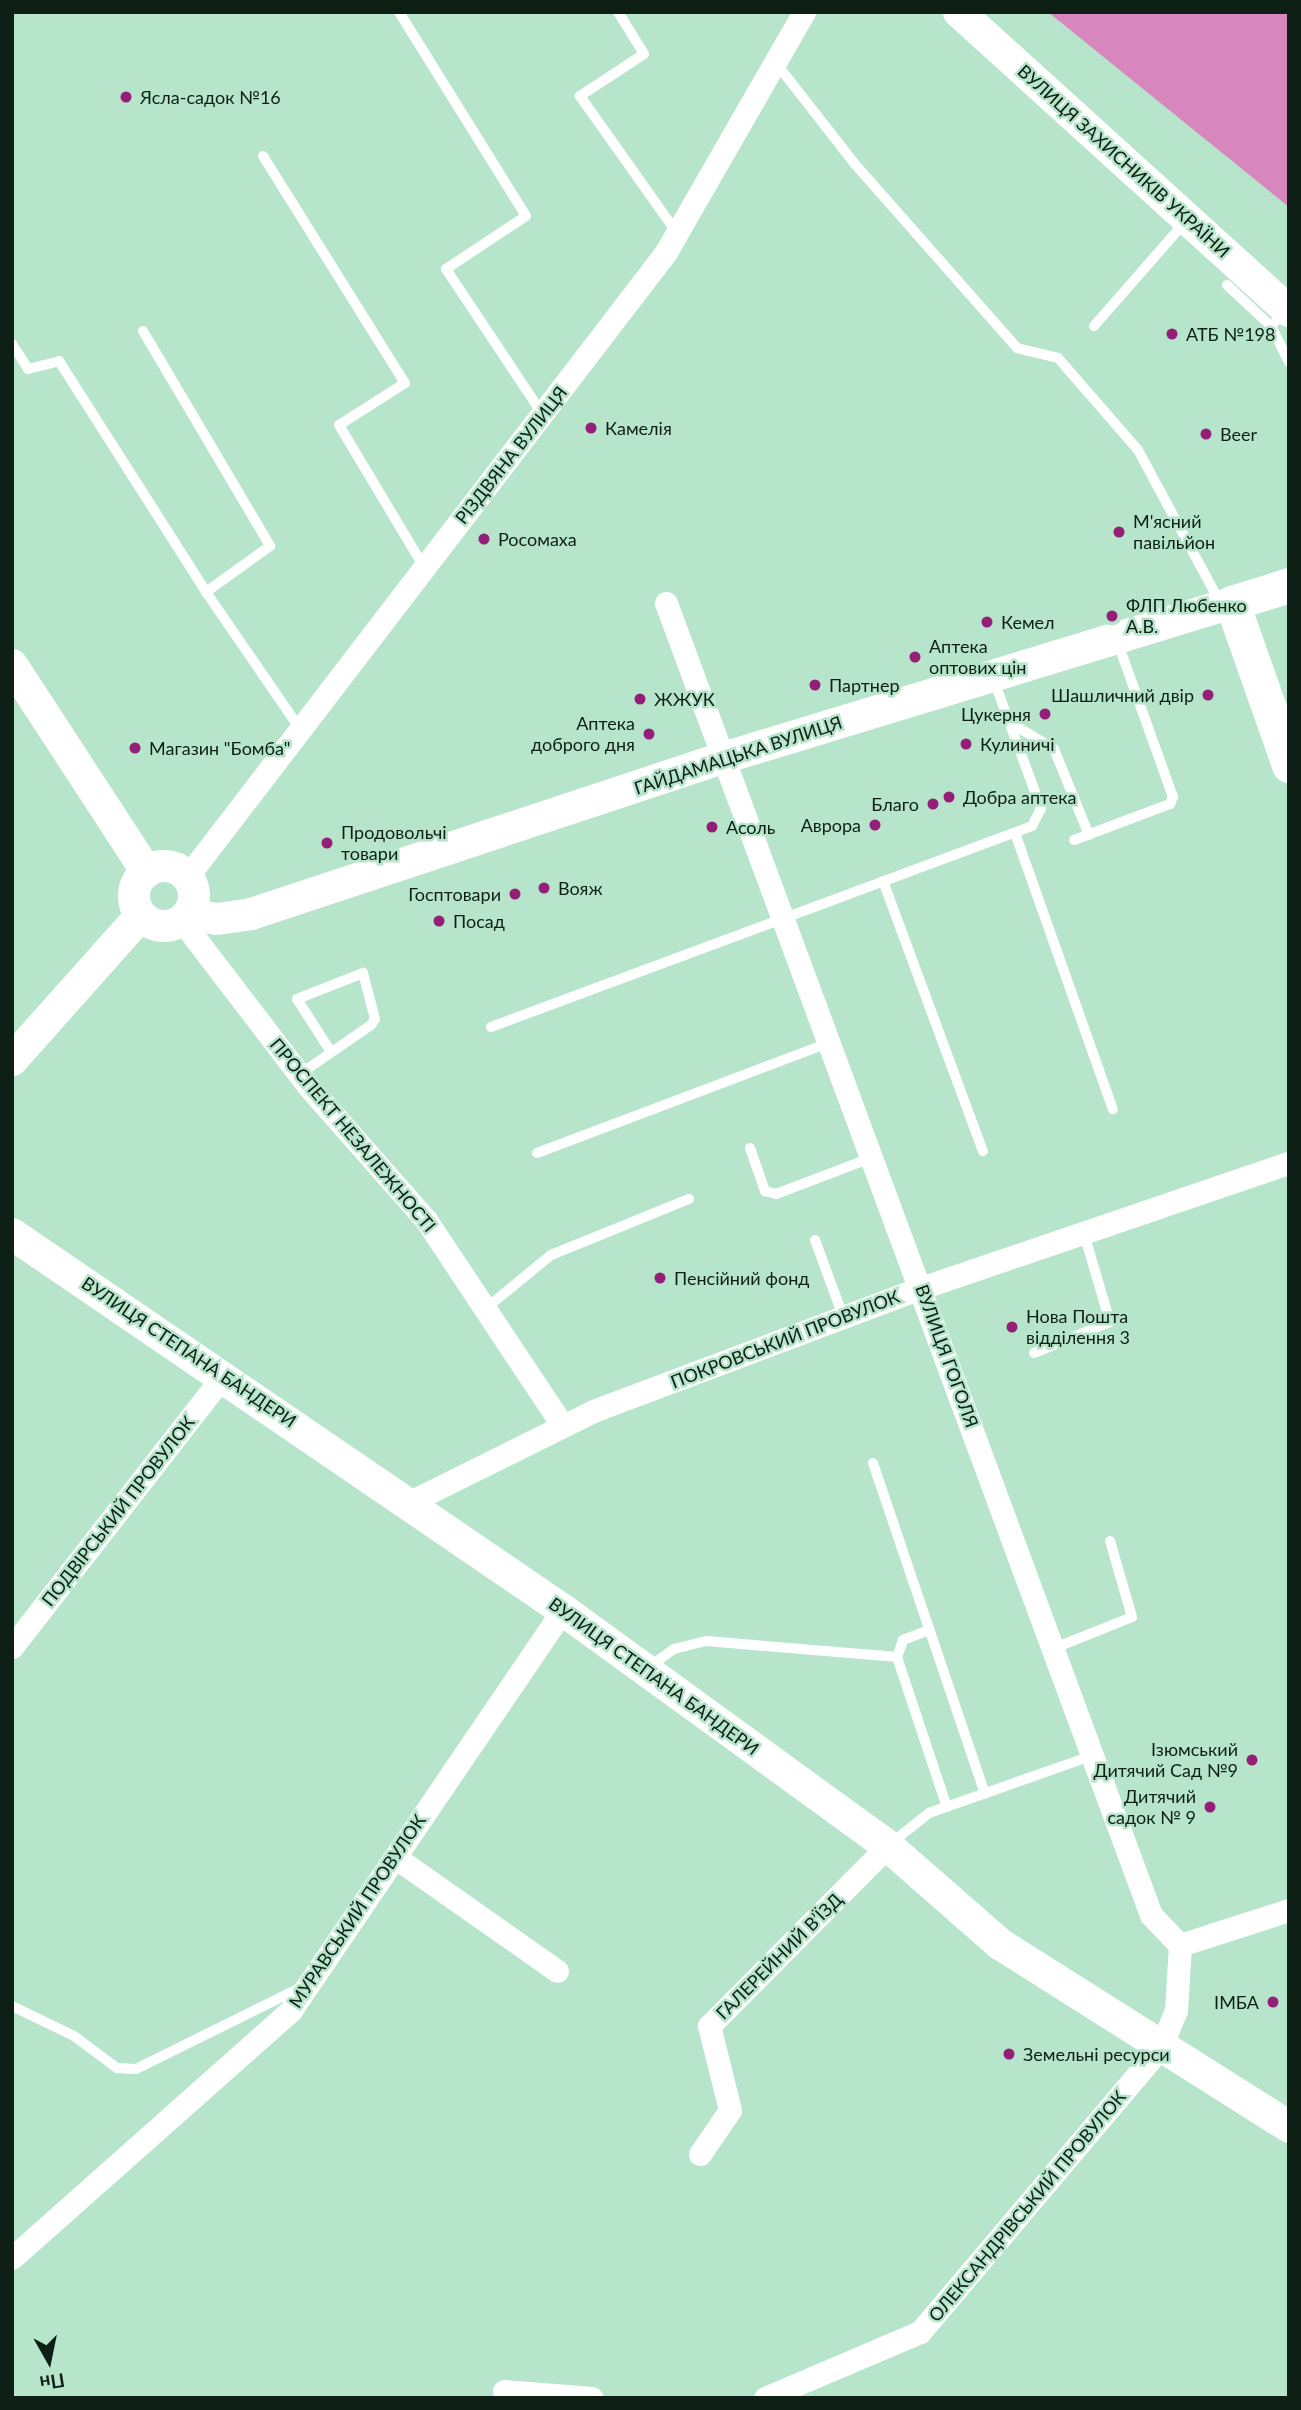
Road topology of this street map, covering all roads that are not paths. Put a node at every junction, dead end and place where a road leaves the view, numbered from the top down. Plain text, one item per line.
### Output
1 (399, 12) edge
2 (618, 12) edge
3 (804, 12) edge
4 (959, 12) edge
5 (776, 63) junction
6 (262, 156) dead end
7 (1178, 232) junction
8 (677, 233) junction
9 (1227, 285) dead end
10 (1282, 315) edge
11 (1094, 326) dead end
12 (142, 331) dead end
13 (12, 344) edge
14 (1289, 362) edge
15 (542, 415) junction
16 (424, 567) junction
17 (1289, 585) edge
18 (206, 592) junction
19 (666, 603) dead end
20 (1227, 605) junction
21 (1116, 638) junction
22 (12, 665) edge
23 (992, 675) junction
24 (1009, 722) junction
25 (300, 729) junction
26 (720, 759) junction
27 (1289, 765) edge
28 (1015, 832) junction
29 (1088, 835) junction
30 (1074, 840) dead end
31 (147, 872) junction
32 (187, 877) junction
33 (883, 881) junction
34 (141, 915) junction
35 (185, 917) junction
36 (782, 920) junction
37 (491, 1027) dead end
38 (830, 1042) junction
39 (331, 1052) junction
40 (12, 1060) edge
41 (300, 1074) junction
42 (1113, 1109) dead end
43 (750, 1148) dead end
44 (983, 1151) dead end
45 (537, 1153) dead end
46 (874, 1157) junction
47 (1289, 1163) edge
48 (689, 1199) dead end
49 (1081, 1224) dead end
50 (12, 1234) edge
51 (815, 1240) dead end
52 (922, 1287) junction
53 (485, 1309) junction
54 (844, 1316) junction
55 (1034, 1353) dead end
56 (224, 1375) junction
57 (562, 1424) junction
58 (873, 1463) dead end
59 (412, 1501) junction
60 (1110, 1541) dead end
61 (563, 1609) junction
62 (929, 1630) junction
63 (12, 1647) edge
64 (1052, 1649) junction
65 (897, 1657) junction
66 (646, 1670) junction
67 (1091, 1756) junction
68 (985, 1794) junction
69 (947, 1807) junction
70 (888, 1846) junction
71 (395, 1857) junction
72 (1289, 1910) edge
73 (1180, 1945) junction
74 (557, 1971) dead end
75 (308, 1985) junction
76 (12, 2007) edge
77 (1161, 2048) junction
78 (1289, 2127) edge
79 (700, 2154) dead end
80 (12, 2258) edge
81 (504, 2390) dead end
82 (592, 2398) edge
83 (765, 2398) edge

1 - 15 lane
2 - 8 lane
3 - 5 street, РІЗДВЯНА ВУЛИЦЯ
4 - 7 street, ВУЛИЦЯ ЗАХИСНИКІВ УКРАЇНИ
5 - 8 street, РІЗДВЯНА ВУЛИЦЯ
5 - 20 lane
6 - 16 lane
7 - 10 street, ВУЛИЦЯ ЗАХИСНИКІВ УКРАЇНИ
7 - 11 lane
8 - 15 street, РІЗДВЯНА ВУЛИЦЯ
9 - 10 lane
10 - 14 lane
12 - 18 lane
13 - 18 lane
15 - 16 street, РІЗДВЯНА ВУЛИЦЯ
16 - 25 street, РІЗДВЯНА ВУЛИЦЯ
17 - 20 main road, ГАЙДАМАЦЬКА ВУЛИЦЯ
18 - 25 lane
19 - 26 street, ВУЛИЦЯ ГОГОЛЯ
20 - 21 street, ГАЙДАМАЦЬКА ВУЛИЦЯ
20 - 27 main road
21 - 23 street, ГАЙДАМАЦЬКА ВУЛИЦЯ
21 - 29 lane
22 - 31 street
23 - 24 lane
23 - 26 street, ГАЙДАМАЦЬКА ВУЛИЦЯ
24 - 28 lane
24 - 29 lane
25 - 32 street, РІЗДВЯНА ВУЛИЦЯ
26 - 35 street, ГАЙДАМАЦЬКА ВУЛИЦЯ
26 - 36 street, ВУЛИЦЯ ГОГОЛЯ
28 - 33 lane
28 - 42 lane
29 - 30 lane
31 - 32 street
31 - 34 street
32 - 35 street
33 - 36 lane
33 - 44 lane
34 - 35 street
34 - 40 street
35 - 41 street, ПРОСПЕКТ НЕЗАЛЕЖНОСТІ
36 - 37 lane
36 - 38 street, ВУЛИЦЯ ГОГОЛЯ
38 - 45 lane
38 - 46 street, ВУЛИЦЯ ГОГОЛЯ
39 - 39 lane
39 - 41 lane
41 - 53 street, ПРОСПЕКТ НЕЗАЛЕЖНОСТІ
43 - 46 lane
46 - 52 street, ВУЛИЦЯ ГОГОЛЯ
47 - 52 street, ПОКРОВСЬКИЙ ПРОВУЛОК
48 - 53 lane
49 - 55 lane
50 - 56 street, ВУЛИЦЯ СТЕПАНА БАНДЕРИ
51 - 54 lane
52 - 54 street, ПОКРОВСЬКИЙ ПРОВУЛОК
52 - 64 street, ВУЛИЦЯ ГОГОЛЯ
53 - 57 street, ПРОСПЕКТ НЕЗАЛЕЖНОСТІ
54 - 57 street, ПОКРОВСЬКИЙ ПРОВУЛОК
56 - 59 street, ВУЛИЦЯ СТЕПАНА БАНДЕРИ
56 - 63 street, ПОДВІРСЬКИЙ ПРОВУЛОК
57 - 59 street, ПОКРОВСЬКИЙ ПРОВУЛОК
58 - 62 lane
59 - 61 street, ВУЛИЦЯ СТЕПАНА БАНДЕРИ
60 - 64 lane
61 - 66 street, ВУЛИЦЯ СТЕПАНА БАНДЕРИ
61 - 71 street, МУРАВСЬКИЙ ПРОВУЛОК
62 - 65 lane
62 - 68 lane
64 - 67 street, ВУЛИЦЯ ГОГОЛЯ
65 - 66 lane
65 - 69 lane
66 - 70 street, ВУЛИЦЯ СТЕПАНА БАНДЕРИ
67 - 68 lane
67 - 73 street, ВУЛИЦЯ ГОГОЛЯ
68 - 69 lane
69 - 70 lane
70 - 77 street, ВУЛИЦЯ СТЕПАНА БАНДЕРИ
70 - 79 street, ГАЛЕРЕЙНИЙ В’ЇЗД
71 - 74 street
71 - 75 street, МУРАВСЬКИЙ ПРОВУЛОК
72 - 73 street
73 - 77 street, ОЛЕКСАНДРІВСЬКИЙ ПРОВУЛОК
75 - 76 lane
75 - 80 street, МУРАВСЬКИЙ ПРОВУЛОК
77 - 78 street, ВУЛИЦЯ СТЕПАНА БАНДЕРИ
77 - 83 street, ОЛЕКСАНДРІВСЬКИЙ ПРОВУЛОК
81 - 82 street

